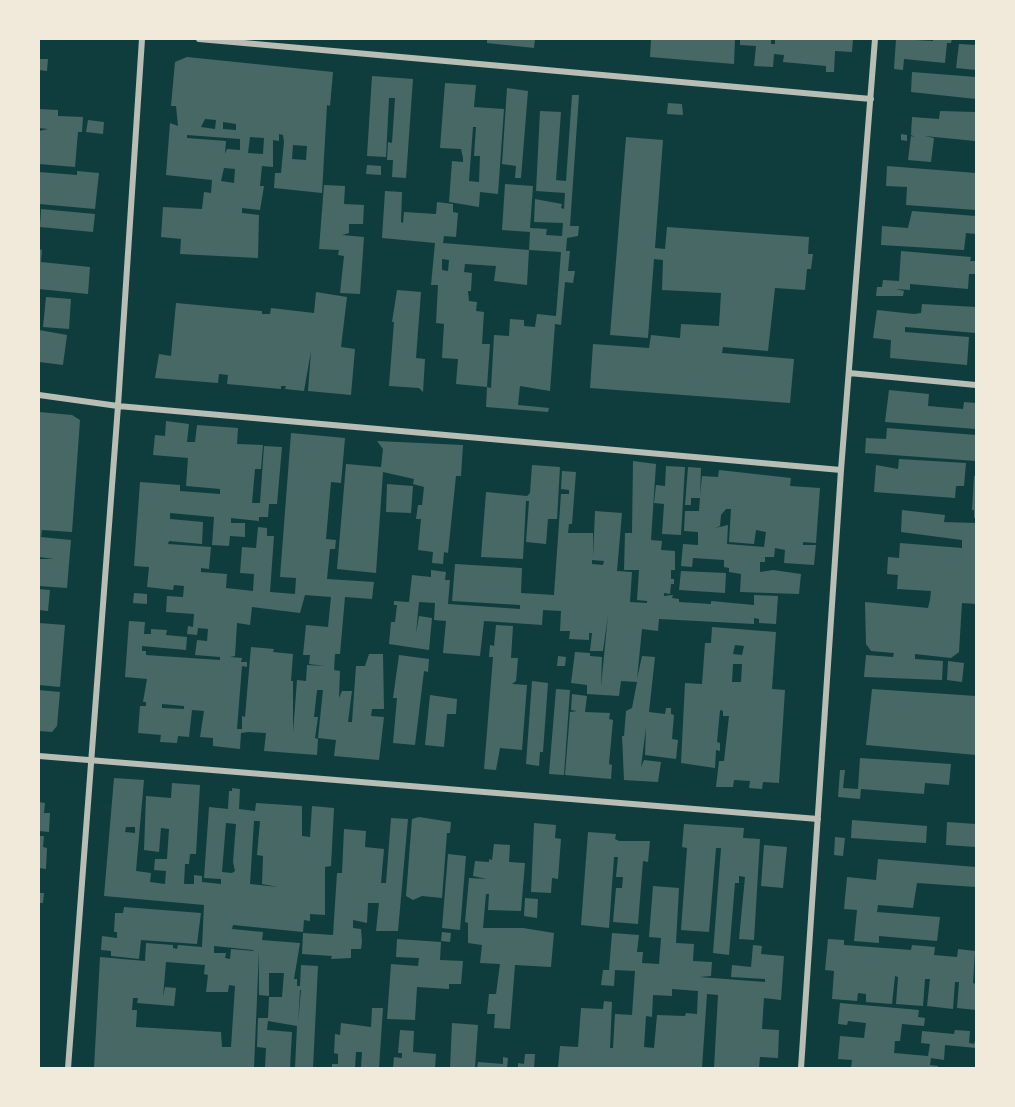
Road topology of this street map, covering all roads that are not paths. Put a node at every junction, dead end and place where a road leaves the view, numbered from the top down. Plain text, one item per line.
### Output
1 (142, 39) edge
2 (199, 39) edge
3 (875, 39) edge
4 (871, 99) junction
5 (849, 373) junction
6 (976, 385) edge
7 (39, 395) edge
8 (118, 406) junction
9 (841, 470) junction
10 (39, 756) edge
11 (91, 760) junction
12 (818, 819) junction
13 (68, 1068) edge
14 (801, 1068) edge

1 - 8 street
2 - 4 street
3 - 4 street
4 - 5 street
5 - 6 street
5 - 9 street
7 - 8 street
8 - 9 street
8 - 11 street
9 - 12 street
10 - 11 street
11 - 12 street
11 - 13 street
12 - 14 street

